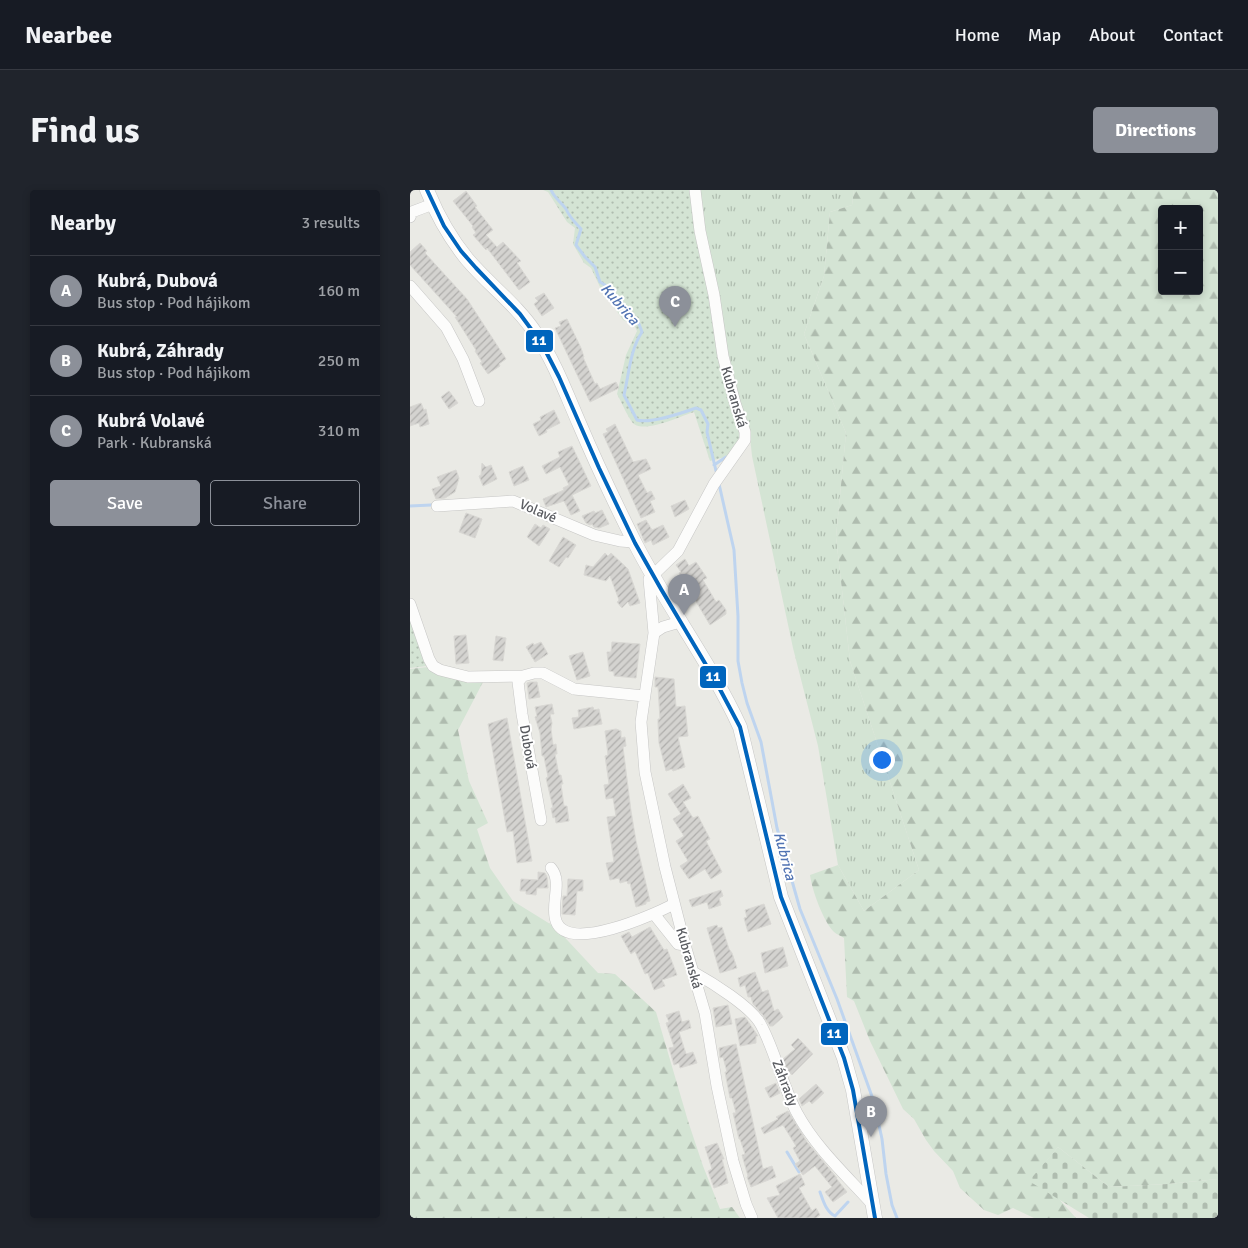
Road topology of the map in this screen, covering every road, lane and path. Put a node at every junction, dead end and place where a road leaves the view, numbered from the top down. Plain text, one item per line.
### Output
1 (428, 190) edge
2 (695, 190) edge
3 (433, 204) junction
4 (410, 217) edge
5 (410, 286) edge
6 (479, 401) dead end
7 (437, 506) dead end
8 (634, 542) junction
9 (652, 576) junction
10 (410, 604) edge
11 (680, 622) junction
12 (654, 633) junction
13 (523, 676) junction
14 (644, 696) junction
15 (541, 820) dead end
16 (551, 868) dead end
17 (674, 904) junction
18 (654, 914) junction
19 (685, 945) junction
20 (693, 972) junction
21 (872, 1204) junction
22 (752, 1218) edge
23 (875, 1218) edge

1 - 3 street, Kubranská
2 - 9 street, Kubranská
3 - 4 street
3 - 8 street, Kubranská
5 - 6 street
7 - 8 street, Volavé
8 - 9 street, Kubranská
9 - 11 street
9 - 12 street, Kubranská
10 - 13 street
11 - 12 street
11 - 21 street
12 - 14 street, Kubranská
13 - 14 street
13 - 15 street, Dubová
14 - 17 street, Kubranská
16 - 18 street
17 - 18 street
17 - 19 street, Kubranská
18 - 19 street
19 - 20 street, Kubranská
20 - 21 street, Záhrady
20 - 22 street, Kubranská
21 - 23 street

